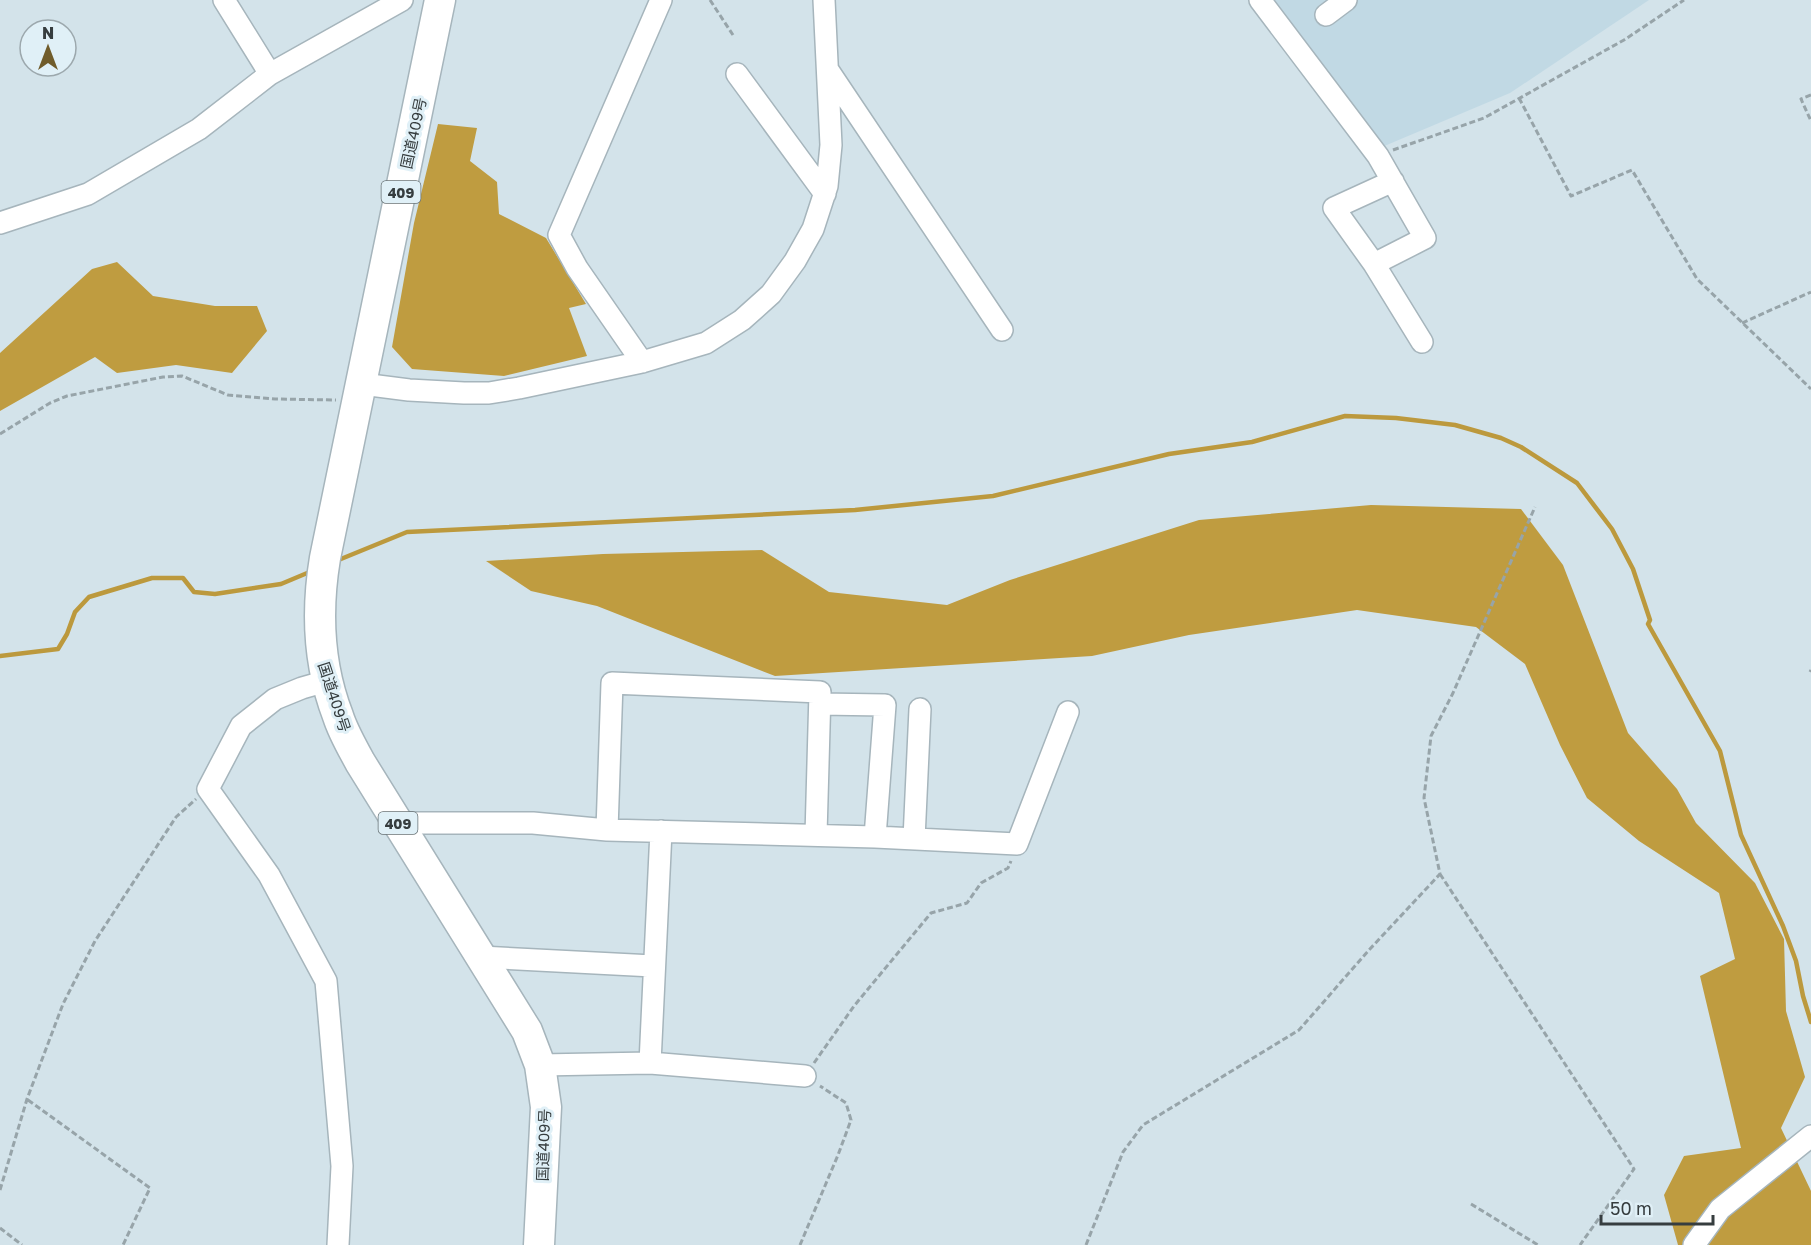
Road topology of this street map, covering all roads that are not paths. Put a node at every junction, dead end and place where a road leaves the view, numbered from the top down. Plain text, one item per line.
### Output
1 (224, 0) edge
2 (402, 0) edge
3 (440, 0) edge
4 (661, 0) edge
5 (824, 0) edge
6 (1260, 0) edge
7 (1346, 0) edge
8 (1326, 15) dead end
9 (828, 69) junction
10 (270, 74) junction
11 (738, 74) dead end
12 (1393, 181) junction
13 (825, 194) junction
14 (0, 223) edge
15 (1374, 264) junction
16 (1002, 330) dead end
17 (1422, 342) dead end
18 (642, 362) junction
19 (360, 392) junction
20 (328, 685) junction
21 (820, 704) junction
22 (920, 709) dead end
23 (1068, 712) dead end
24 (398, 823) junction
25 (607, 830) junction
26 (661, 831) junction
27 (816, 836) junction
28 (875, 837) junction
29 (914, 839) junction
30 (481, 957) junction
31 (654, 966) junction
32 (650, 1063) junction
33 (540, 1065) junction
34 (805, 1076) road end
35 (1811, 1136) edge
36 (338, 1245) edge
37 (539, 1245) edge
38 (1694, 1245) edge

1 - 10 street
2 - 10 street
3 - 19 highway, 国道409号 / 409
4 - 18 street
5 - 9 street
6 - 12 street
7 - 8 street
9 - 13 street
9 - 16 street
10 - 14 street
11 - 13 street
12 - 15 street
12 - 15 street
13 - 18 street
15 - 17 street
18 - 19 street
19 - 20 highway, 国道409号 / 409
20 - 24 highway, 国道409号 / 409
20 - 36 street
21 - 25 street
21 - 27 street
21 - 28 street
22 - 29 street
23 - 29 street
24 - 25 street
24 - 30 highway, 国道409号 / 409
25 - 26 street
26 - 27 street
26 - 31 street
27 - 28 street
28 - 29 street
30 - 31 street
30 - 33 highway, 国道409号 / 409
31 - 32 street
32 - 33 street
32 - 34 street
33 - 37 highway, 国道409号 / 409
35 - 38 street

